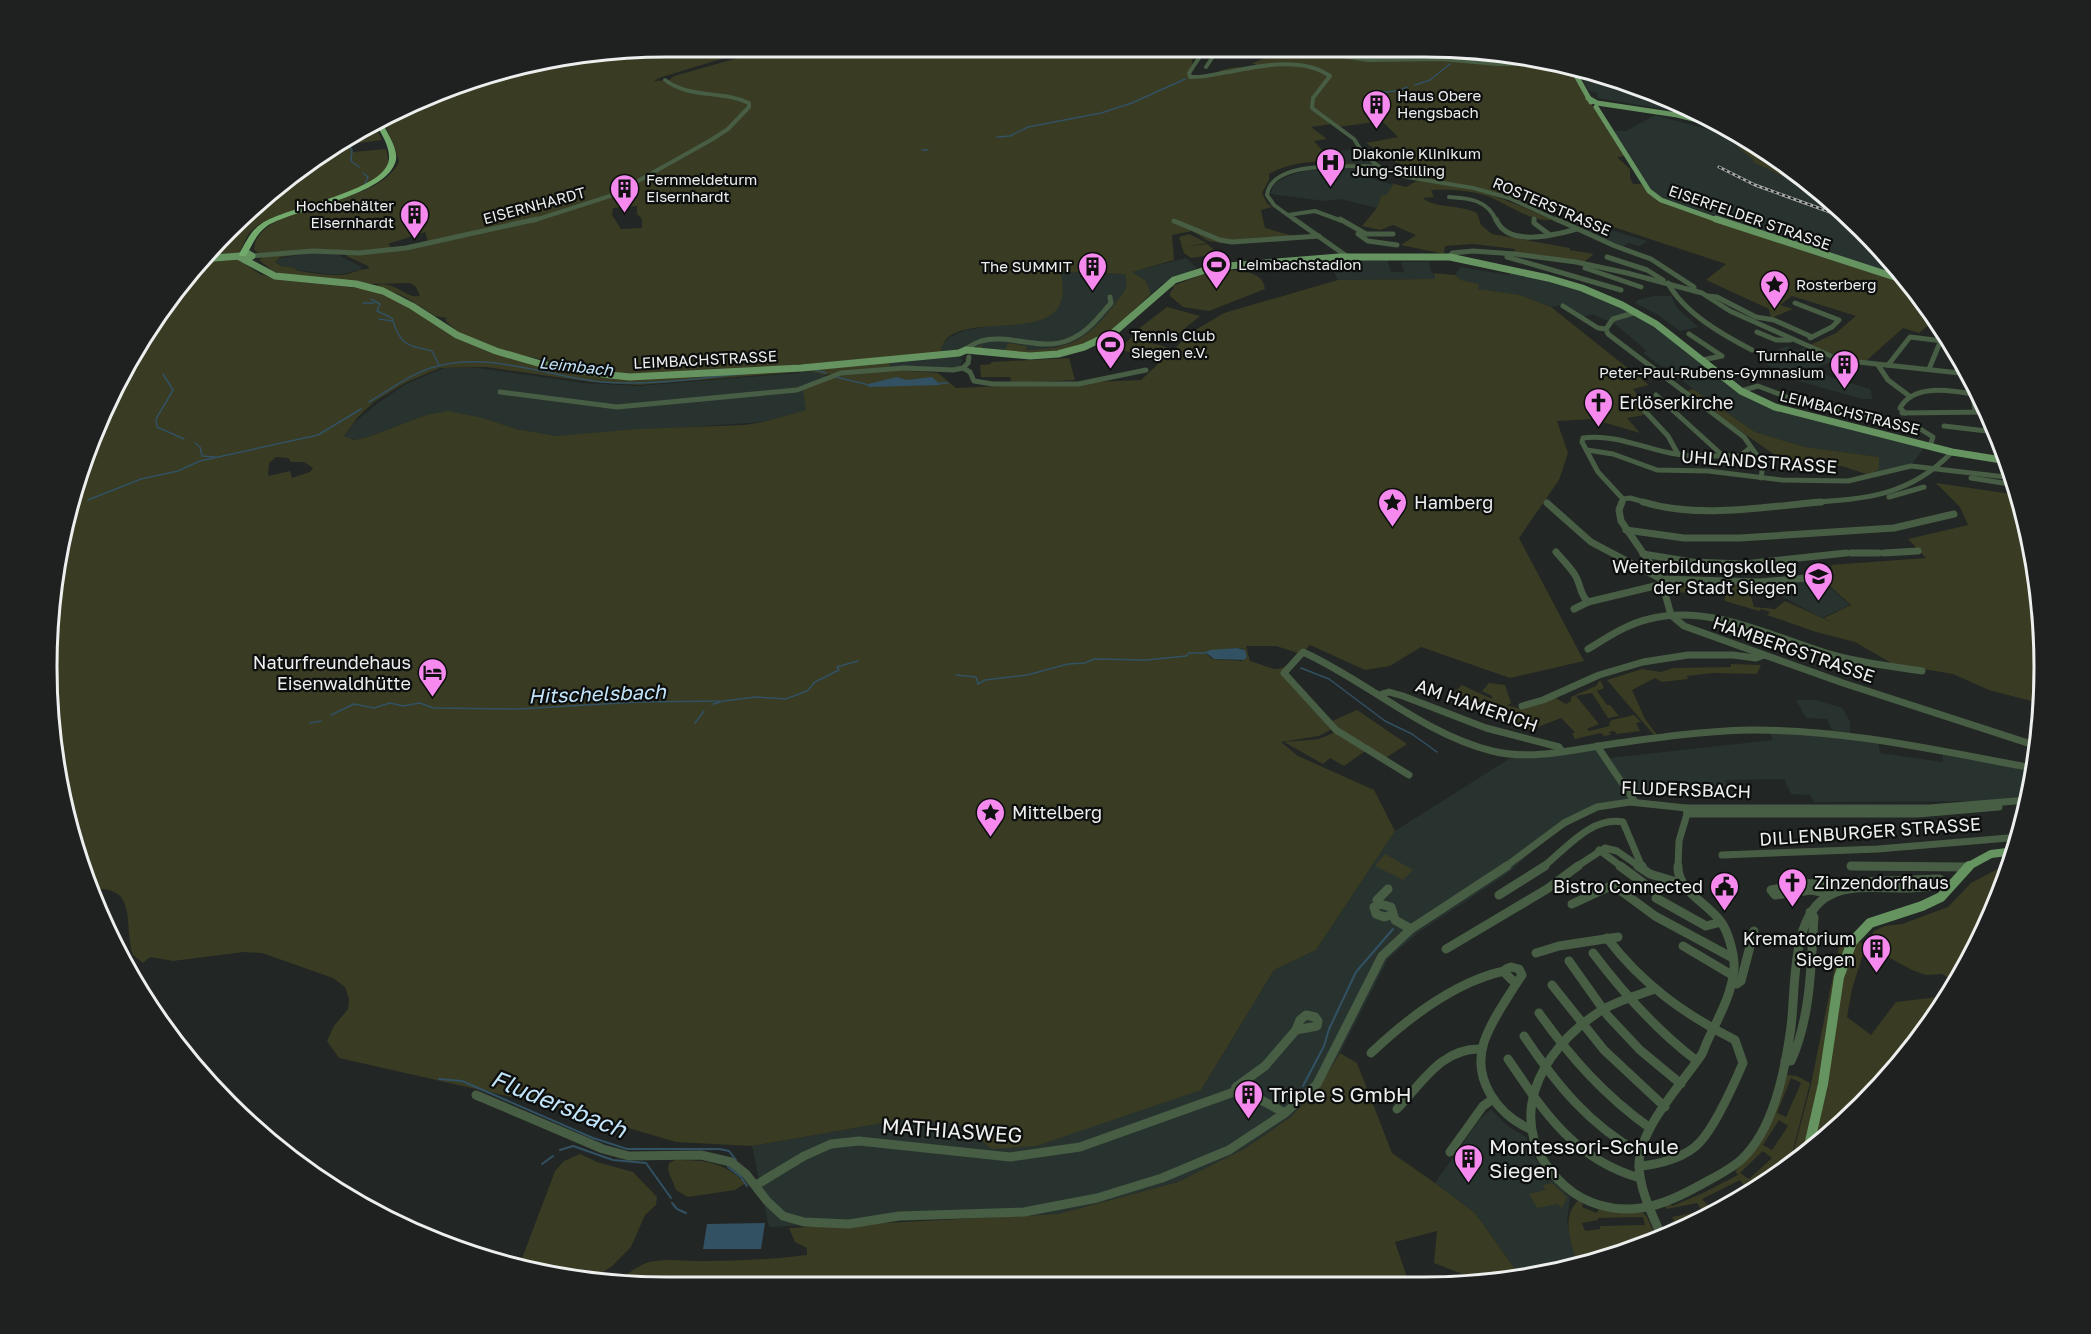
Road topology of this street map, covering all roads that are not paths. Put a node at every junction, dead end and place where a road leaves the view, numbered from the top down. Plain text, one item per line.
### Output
1 (1200, 57) edge
2 (1214, 57) edge
3 (1348, 57) edge
4 (1515, 64) edge
5 (1206, 67) dead end
6 (1577, 77) edge
7 (665, 80) dead end
8 (1588, 98) junction
9 (1598, 106) junction
10 (1617, 106) junction
11 (1682, 114) edge
12 (382, 128) edge
13 (1377, 166) junction
14 (1449, 197) dead end
15 (1288, 215) junction
16 (1534, 219) dead end
17 (1174, 221) dead end
18 (1577, 229) junction
19 (1355, 230) junction
20 (1393, 234) dead end
21 (1550, 235) junction
22 (1319, 236) junction
23 (1397, 245) dead end
24 (1494, 252) junction
25 (244, 256) junction
26 (1348, 257) junction
27 (1450, 257) junction
28 (1607, 257) dead end
29 (215, 258) edge
30 (1576, 262) junction
31 (1892, 276) edge
32 (1666, 283) junction
33 (1641, 287) dead end
34 (1622, 290) dead end
35 (1694, 290) junction
36 (1706, 296) junction
37 (1110, 297) dead end
38 (1795, 303) dead end
39 (1563, 306) dead end
40 (1637, 312) junction
41 (1606, 329) junction
42 (1757, 332) dead end
43 (1689, 334) dead end
44 (1812, 337) junction
45 (1793, 340) junction
46 (1938, 340) edge
47 (1799, 343) junction
48 (1940, 343) edge
49 (1752, 350) dead end
50 (967, 354) junction
51 (1702, 360) junction
52 (1878, 364) junction
53 (1888, 365) junction
54 (964, 367) junction
55 (1929, 369) junction
56 (1146, 370) dead end
57 (1958, 372) edge
58 (1741, 390) junction
59 (516, 393) dead end
60 (1969, 394) edge
61 (1656, 395) dead end
62 (1908, 395) junction
63 (1975, 406) edge
64 (1641, 407) dead end
65 (1975, 411) joint
66 (1944, 426) dead end
67 (1987, 431) edge
68 (1930, 446) junction
69 (1750, 448) junction
70 (1587, 450) junction
71 (1952, 452) junction
72 (1678, 454) junction
73 (1721, 454) junction
74 (1740, 456) junction
75 (1760, 458) junction
76 (1998, 459) edge
77 (1931, 469) junction
78 (2004, 477) edge
79 (1761, 478) junction
80 (2005, 482) edge
81 (1924, 487) dead end
82 (1872, 497) junction
83 (1623, 499) junction
84 (1547, 503) dead end
85 (1954, 514) dead end
86 (1626, 530) junction
87 (1917, 550) dead end
88 (1556, 552) dead end
89 (1644, 554) junction
90 (1824, 579) dead end
91 (1662, 581) junction
92 (1588, 602) junction
93 (1574, 609) dead end
94 (1671, 615) junction
95 (1588, 649) dead end
96 (1764, 655) junction
97 (1922, 671) dead end
98 (1382, 694) junction
99 (1522, 706) dead end
100 (2029, 743) edge
101 (1597, 746) junction
102 (1562, 751) junction
103 (2025, 767) edge
104 (1409, 775) dead end
105 (1635, 802) junction
106 (2018, 802) edge
107 (1687, 811) junction
108 (2009, 838) edge
109 (1599, 850) junction
110 (2005, 852) edge
111 (1722, 855) dead end
112 (1851, 866) dead end
113 (1966, 867) junction
114 (1643, 870) junction
115 (1683, 884) junction
116 (1951, 886) junction
117 (1650, 888) dead end
118 (1388, 889) dead end
119 (1832, 894) junction
120 (1499, 895) dead end
121 (1656, 898) dead end
122 (1572, 904) dead end
123 (1721, 922) junction
124 (1411, 928) junction
125 (1754, 931) dead end
126 (1618, 937) dead end
127 (1607, 938) junction
128 (1683, 946) dead end
129 (1446, 949) dead end
130 (1593, 952) dead end
131 (1536, 953) dead end
132 (1569, 961) dead end
133 (1732, 970) junction
134 (1504, 971) junction
135 (1516, 984) junction
136 (1552, 985) dead end
137 (1652, 990) junction
138 (1628, 999) junction
139 (1602, 1010) junction
140 (1539, 1013) dead end
141 (1581, 1026) junction
142 (1296, 1030) dead end
143 (1713, 1030) junction
144 (1524, 1036) dead end
145 (1561, 1045) junction
146 (1482, 1049) junction
147 (1371, 1053) dead end
148 (1698, 1058) junction
149 (1508, 1059) dead end
150 (1545, 1068) junction
151 (1681, 1084) junction
152 (1234, 1092) junction
153 (476, 1095) dead end
154 (1533, 1095) junction
155 (1493, 1099) junction
156 (1665, 1107) junction
157 (1397, 1109) dead end
158 (1285, 1113) junction
159 (1650, 1128) junction
160 (1530, 1129) junction
161 (1812, 1138) edge
162 (1450, 1152) dead end
163 (1640, 1152) junction
164 (1639, 1166) junction
165 (1640, 1178) junction
166 (756, 1185) junction
167 (1649, 1206) junction
168 (1659, 1230) edge

1 - 13 street
2 - 5 street
3 - 4 street
6 - 8 main road, EISERFELDER STRASSE
7 - 25 street, EISERNHARDT
8 - 9 main road, EISERFELDER STRASSE
8 - 10 main road
9 - 10 main road
9 - 31 main road, EISERFELDER STRASSE
10 - 11 main road
12 - 25 highway
13 - 15 street
13 - 18 street, ROSTERSTRASSE
14 - 21 street
15 - 19 street
15 - 22 street
16 - 21 street
17 - 22 street
18 - 21 street
18 - 35 street, ROSTERSTRASSE
19 - 20 street
19 - 23 street
22 - 26 street
24 - 27 street
24 - 30 street
24 - 34 street
25 - 29 main road
25 - 50 main road, LEIMBACHSTRASSE
26 - 27 main road, LEIMBACHSTRASSE
26 - 50 main road, LEIMBACHSTRASSE
27 - 40 main road, LEIMBACHSTRASSE
28 - 32 street
30 - 32 street
30 - 33 street
32 - 35 street
32 - 49 street
35 - 36 street, ROSTERSTRASSE
36 - 44 street, ROSTERSTRASSE
36 - 45 street, ROSTERSTRASSE
37 - 50 street
38 - 44 street
39 - 41 street
40 - 41 street
40 - 51 main road, LEIMBACHSTRASSE
41 - 69 street
42 - 45 street
43 - 51 street
44 - 47 street
45 - 47 street, ROSTERSTRASSE
46 - 53 street
47 - 52 street, ROSTERSTRASSE
48 - 55 street
50 - 54 street
51 - 58 main road, LEIMBACHSTRASSE
52 - 53 street, ROSTERSTRASSE
52 - 62 street
53 - 55 street, ROSTERSTRASSE
54 - 56 street
54 - 59 street
55 - 57 street, ROSTERSTRASSE
58 - 68 main road, LEIMBACHSTRASSE
58 - 68 street
60 - 62 street
61 - 73 street
62 - 65 street
63 - 65 street
64 - 72 street
66 - 67 street
68 - 71 main road, LEIMBACHSTRASSE
69 - 74 street
69 - 75 street
70 - 72 street
70 - 79 street, UHLANDSTRASSE
70 - 83 street
71 - 76 main road, LEIMBACHSTRASSE
71 - 77 street
72 - 73 street
73 - 74 street
74 - 75 street
75 - 79 street
77 - 78 street
77 - 79 street, UHLANDSTRASSE
77 - 80 street
77 - 82 street
81 - 82 street
82 - 83 street
83 - 86 street
84 - 91 street
85 - 86 street
86 - 89 street
87 - 89 street
88 - 92 street
89 - 91 street
90 - 91 street
91 - 92 street
91 - 94 street
92 - 93 street
94 - 95 street
94 - 96 street, HAMBERGSTRASSE
94 - 97 street
96 - 99 street
96 - 100 street, HAMBERGSTRASSE
98 - 102 street, AM HAMERICH
98 - 102 street
98 - 104 street
101 - 102 street
101 - 103 street
101 - 105 street
105 - 107 street, FLUDERSBACH
105 - 124 street, FLUDERSBACH
106 - 107 street, FLUDERSBACH
107 - 115 street
108 - 111 street, DILLENBURGER STRASSE
109 - 114 street
109 - 117 street
109 - 129 street
110 - 113 main road
112 - 113 street
113 - 116 main road
114 - 115 street
114 - 120 street
115 - 123 street
116 - 119 street
116 - 119 street
116 - 161 main road
118 - 124 street
119 - 167 street
121 - 123 street
122 - 133 street
123 - 133 street
124 - 158 street, FLUDERSBACH
125 - 133 street
126 - 127 street
127 - 131 street
127 - 137 street
128 - 133 street
130 - 138 street
132 - 139 street
133 - 143 street
134 - 135 street
134 - 135 street
134 - 147 street
135 - 146 street
136 - 141 street
137 - 138 street
137 - 143 street
138 - 139 street
138 - 148 street
139 - 141 street
139 - 151 street
140 - 145 street
141 - 145 street
141 - 156 street
142 - 152 street
143 - 148 street
143 - 164 street
144 - 150 street
145 - 150 street
145 - 159 street
146 - 155 street
146 - 157 street
148 - 151 street
149 - 154 street
150 - 154 street
150 - 163 street
151 - 156 street
152 - 158 street
152 - 166 street, MATHIASWEG
153 - 166 street, FLUDERSBACH
154 - 160 street
154 - 165 street
155 - 160 street
155 - 162 street
156 - 159 street
158 - 166 street, FLUDERSBACH
159 - 163 street
160 - 167 street
163 - 164 street
164 - 165 street
165 - 167 street
167 - 168 street

